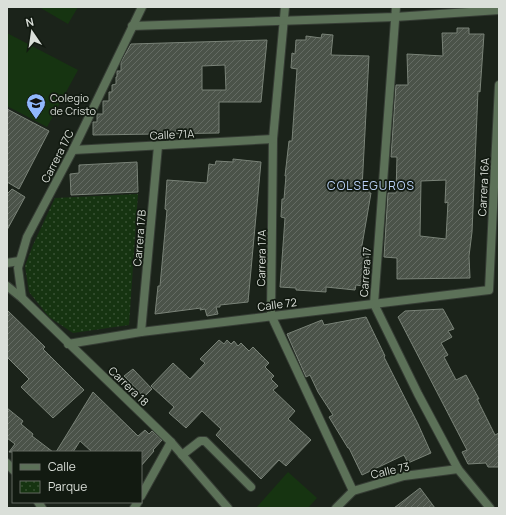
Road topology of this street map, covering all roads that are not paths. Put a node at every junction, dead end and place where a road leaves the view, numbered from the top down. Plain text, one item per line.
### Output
1 (142, 7) edge
2 (285, 7) edge
3 (396, 7) edge
4 (499, 10) edge
5 (395, 17) junction
6 (284, 21) junction
7 (132, 26) junction
8 (499, 85) edge
9 (273, 139) junction
10 (158, 146) junction
11 (73, 150) junction
12 (19, 261) junction
13 (7, 262) edge
14 (7, 286) edge
15 (489, 290) joint
16 (22, 298) junction
17 (374, 304) junction
18 (271, 315) junction
19 (141, 332) junction
20 (68, 344) junction
21 (171, 442) junction
22 (182, 455) junction
23 (458, 469) junction
24 (252, 487) dead end
25 (353, 491) junction
26 (142, 494) edge
27 (228, 508) edge
28 (336, 508) edge
29 (490, 508) edge

1 - 7 street, Carrera 17C
2 - 6 street, Carrera 17A
3 - 5 street, Carrera 17
4 - 5 street
5 - 6 street
5 - 17 street, Carrera 17
6 - 7 street
6 - 9 street, Carrera 17A
7 - 11 street, Carrera 17C
8 - 15 street, Carrera 16A
9 - 10 street, Calle 71A
9 - 18 street, Carrera 17A
10 - 11 street, Calle 71A
10 - 19 street, Carrera 17B
11 - 12 street, Carrera 17C
12 - 13 street
12 - 16 street, Carrera 17C
14 - 16 street, Carrera 18
15 - 17 street, Calle 72
16 - 20 street, Carrera 18
17 - 18 street, Calle 72
17 - 23 street, Carrera 17
18 - 19 street, Calle 72
18 - 25 street, Carrera 17A
19 - 20 street, Calle 72
20 - 21 street, Carrera 18
21 - 22 street, Carrera 18
21 - 26 street
22 - 24 street
22 - 27 street, Carrera 18
23 - 25 street, Calle 73
23 - 29 street, Carrera 17
25 - 28 street, Calle 73

